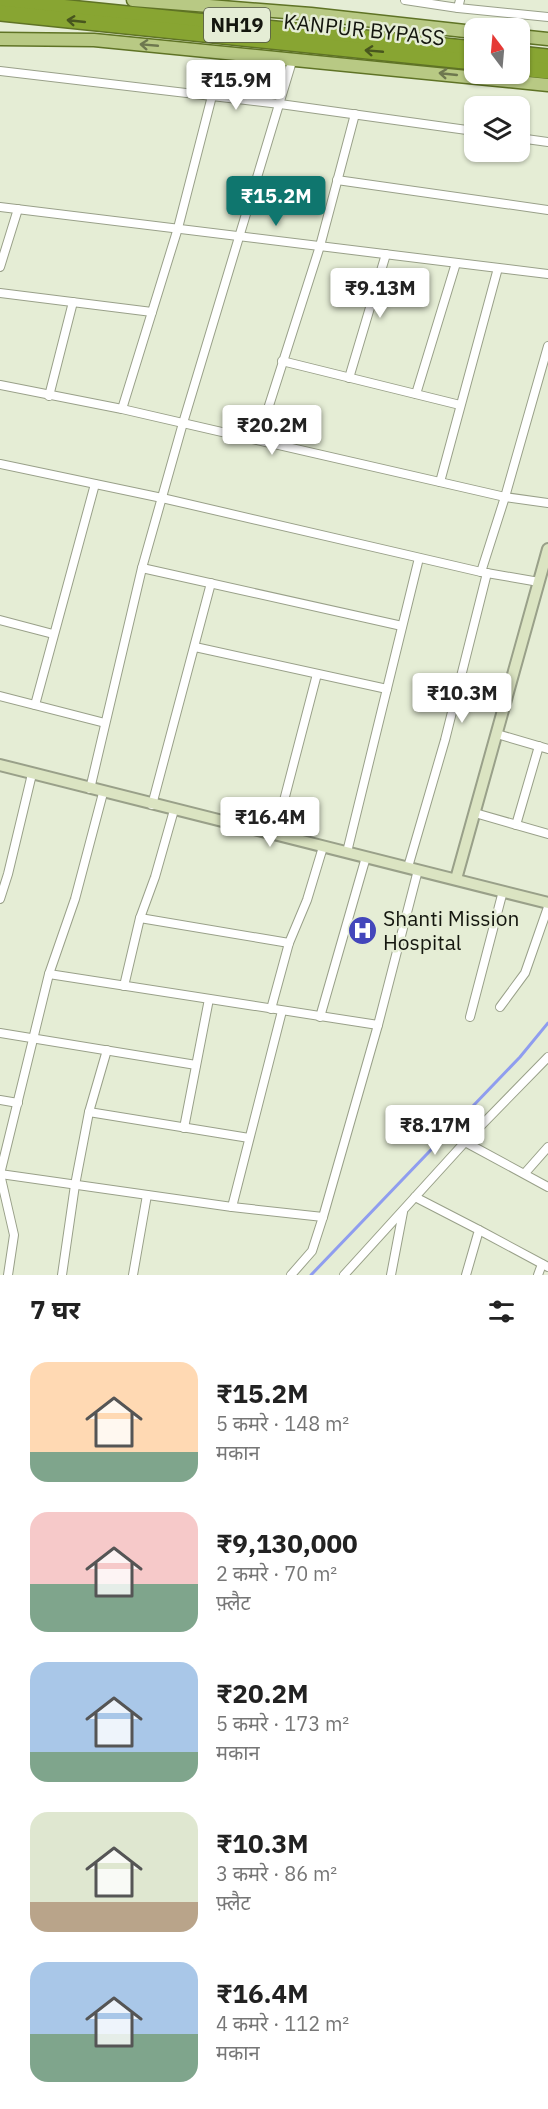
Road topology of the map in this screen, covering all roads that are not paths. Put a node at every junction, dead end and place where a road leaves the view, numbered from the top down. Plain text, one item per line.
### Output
1 (133, 0) edge
2 (405, 0) edge
3 (0, 1) edge
4 (459, 4) edge
5 (0, 13) edge
6 (548, 17) edge
7 (464, 31) edge
8 (530, 37) edge
9 (0, 39) edge
10 (548, 39) edge
11 (464, 48) edge
12 (530, 55) edge
13 (548, 57) edge
14 (293, 58) junction
15 (464, 61) edge
16 (530, 69) edge
17 (0, 71) edge
18 (548, 71) edge
19 (548, 85) edge
20 (212, 96) junction
21 (280, 104) junction
22 (355, 114) junction
23 (464, 130) edge
24 (530, 140) edge
25 (548, 142) edge
26 (337, 180) junction
27 (0, 207) edge
28 (18, 210) junction
29 (548, 210) edge
30 (178, 228) junction
31 (240, 236) junction
32 (320, 246) junction
33 (386, 254) junction
34 (456, 263) junction
35 (0, 267) edge
36 (498, 268) junction
37 (548, 274) edge
38 (0, 293) edge
39 (73, 302) junction
40 (152, 312) junction
41 (548, 346) edge
42 (282, 361) junction
43 (349, 378) junction
44 (0, 385) edge
45 (416, 394) junction
46 (49, 396) junction
47 (460, 405) junction
48 (122, 409) junction
49 (183, 423) junction
50 (258, 440) junction
51 (0, 464) edge
52 (440, 482) junction
53 (94, 484) junction
54 (505, 497) junction
55 (162, 498) junction
56 (548, 503) edge
57 (548, 549) edge
58 (419, 558) junction
59 (142, 568) junction
60 (484, 573) junction
61 (539, 582) junction
62 (212, 583) junction
63 (0, 620) edge
64 (402, 626) junction
65 (53, 634) junction
66 (195, 647) junction
67 (317, 674) junction
68 (387, 689) junction
69 (0, 696) edge
70 (35, 705) junction
71 (105, 723) junction
72 (497, 734) junction
73 (544, 748) edge
74 (0, 765) edge
75 (32, 774) junction
76 (90, 789) junction
77 (103, 793) junction
78 (153, 805) junction
79 (174, 810) junction
80 (475, 813) junction
81 (516, 825) junction
82 (548, 834) edge
83 (275, 835) junction
84 (323, 846) junction
85 (347, 852) junction
86 (366, 857) junction
87 (413, 869) junction
88 (456, 879) junction
89 (503, 891) junction
90 (0, 899) edge
91 (548, 905) edge
92 (140, 918) junction
93 (289, 943) junction
94 (49, 974) junction
95 (124, 986) junction
96 (209, 999) junction
97 (500, 1007) dead end
98 (271, 1009) junction
99 (282, 1011) junction
100 (320, 1017) junction
101 (470, 1017) dead end
102 (378, 1025) junction
103 (0, 1032) edge
104 (33, 1038) junction
105 (107, 1050) junction
106 (548, 1057) edge
107 (196, 1065) junction
108 (0, 1100) edge
109 (18, 1103) junction
110 (89, 1112) junction
111 (184, 1128) junction
112 (249, 1138) junction
113 (465, 1142) junction
114 (548, 1147) edge
115 (525, 1173) junction
116 (0, 1174) edge
117 (75, 1185) junction
118 (548, 1187) edge
119 (147, 1195) junction
120 (415, 1197) junction
121 (232, 1207) junction
122 (403, 1211) junction
123 (323, 1217) junction
124 (479, 1230) junction
125 (545, 1265) edge
126 (8, 1275) edge
127 (62, 1275) edge
128 (133, 1275) edge
129 (291, 1275) edge
130 (344, 1275) edge
131 (391, 1275) edge
132 (466, 1275) edge
133 (538, 1275) edge

1 - 7 main road
2 - 4 street
3 - 11 highway, KANPUR BYPASS / NH19
4 - 6 street
15 -> 5 highway, KANPUR BYPASS / NH19
8 - 10 main road
14 -> 9 main road
12 - 13 highway
19 -> 14 main road
14 - 21 street
16 - 18 highway
17 - 20 street
20 - 21 street
20 - 30 street
21 - 22 street
21 - 31 street
22 - 23 street
22 - 26 street
24 - 25 street
26 - 29 street
26 - 32 street
27 - 28 street
28 - 30 street
28 - 35 street
30 - 31 street
30 - 40 street
31 - 32 street
31 - 49 street
32 - 33 street
32 - 42 street
33 - 34 street
33 - 43 street
34 - 36 street
34 - 45 street
36 - 37 street
36 - 47 street
38 - 39 street
39 - 40 street
39 - 46 street
40 - 48 street
41 - 54 street
42 - 43 street
42 - 50 street
43 - 45 street
44 - 46 street
45 - 47 street
46 - 48 street
47 - 52 street
48 - 49 street
49 - 50 street
49 - 55 street
50 - 52 street
51 - 53 street
52 - 54 street
53 - 55 street
53 - 65 street
54 - 56 street
54 - 60 street
55 - 58 street
55 - 59 street
57 - 61 street
58 - 60 street
58 - 64 street
59 - 62 street
59 - 71 street
60 - 61 street
60 - 87 street
61 - 72 street
62 - 64 street
62 - 66 street
63 - 65 street
64 - 68 street
65 - 70 street
66 - 67 street
66 - 78 street
67 - 68 street
67 - 83 street
68 - 85 street
69 - 70 street
70 - 71 street
71 - 76 street
72 - 73 street
72 - 80 street
73 - 81 street
74 - 75 street
75 - 76 street
75 - 90 street
76 - 77 street
77 - 78 street
77 - 94 street
78 - 79 street
79 - 83 street
79 - 92 street
80 - 81 street
80 - 88 street
81 - 82 street
83 - 84 street
84 - 85 street
84 - 93 street
85 - 86 street
86 - 87 street
86 - 100 street
87 - 88 street
87 - 102 street
88 - 89 street
89 - 91 street
89 - 101 street
91 - 97 street
92 - 93 street
92 - 95 street
93 - 98 street
94 - 95 street
94 - 104 street
95 - 96 street
96 - 98 street
96 - 107 street
98 - 99 street
99 - 100 street
99 - 112 street
100 - 102 street
102 - 123 street
103 - 104 street
104 - 105 street
104 - 109 street
105 - 107 street
105 - 110 street
106 - 113 street
107 - 111 street
108 - 109 street
109 - 116 street
110 - 111 street
110 - 117 street
111 - 112 street
112 - 121 street
113 - 115 street
113 - 120 street
114 - 115 street
115 - 118 street
116 - 117 street
116 - 126 street
117 - 119 street
117 - 127 street
119 - 121 street
119 - 128 street
120 - 122 street
120 - 124 street
121 - 123 street
122 - 130 street
122 - 131 street
123 - 129 street
124 - 125 street
124 - 132 street
125 - 133 street

